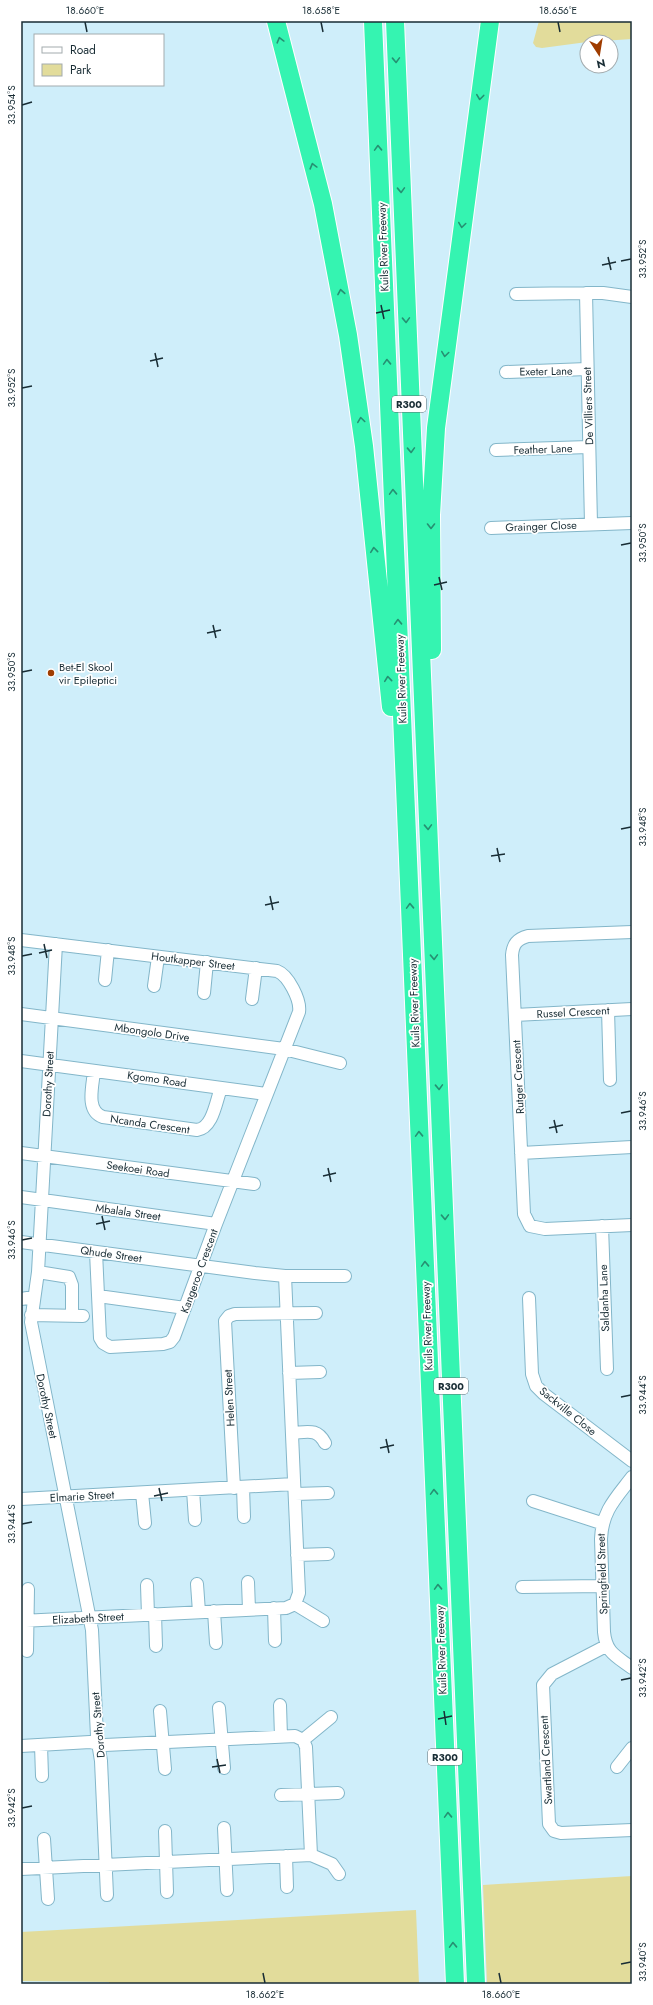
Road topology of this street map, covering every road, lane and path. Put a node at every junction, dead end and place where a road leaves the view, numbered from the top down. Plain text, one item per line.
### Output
1 (276, 21) edge
2 (373, 21) edge
3 (395, 21) edge
4 (490, 21) edge
5 (586, 293) junction
6 (516, 294) dead end
7 (632, 297) edge
8 (586, 370) junction
9 (506, 372) dead end
10 (589, 447) junction
11 (496, 450) dead end
12 (632, 523) edge
13 (591, 524) junction
14 (491, 528) dead end
15 (405, 786) junction
16 (426, 788) junction
17 (632, 932) edge
18 (21, 940) edge
19 (56, 944) junction
20 (108, 950) junction
21 (158, 956) junction
22 (207, 962) junction
23 (256, 968) junction
24 (105, 980) dead end
25 (154, 986) dead end
26 (204, 993) dead end
27 (252, 999) dead end
28 (632, 1009) edge
29 (608, 1010) junction
30 (21, 1014) edge
31 (515, 1015) junction
32 (51, 1018) junction
33 (284, 1049) junction
34 (21, 1061) edge
35 (340, 1063) dead end
36 (48, 1065) junction
37 (94, 1071) junction
38 (610, 1080) dead end
39 (221, 1088) junction
40 (266, 1094) junction
41 (632, 1147) edge
42 (21, 1153) edge
43 (521, 1153) junction
44 (44, 1156) junction
45 (232, 1181) junction
46 (254, 1184) dead end
47 (21, 1197) edge
48 (41, 1200) junction
49 (216, 1224) junction
50 (632, 1225) edge
51 (602, 1226) junction
52 (21, 1242) edge
53 (38, 1244) junction
54 (96, 1252) junction
55 (200, 1266) junction
56 (38, 1272) junction
57 (285, 1276) junction
58 (346, 1276) dead end
59 (98, 1296) junction
60 (34, 1297) junction
61 (529, 1298) dead end
62 (21, 1299) edge
63 (186, 1308) junction
64 (316, 1313) dead end
65 (287, 1314) junction
66 (31, 1315) junction
67 (607, 1369) dead end
68 (320, 1372) dead end
69 (289, 1374) junction
70 (292, 1433) junction
71 (325, 1443) dead end
72 (632, 1461) edge
73 (632, 1477) edge
74 (238, 1488) junction
75 (294, 1489) junction
76 (194, 1490) junction
77 (328, 1492) dead end
78 (142, 1493) junction
79 (65, 1497) junction
80 (21, 1499) edge
81 (533, 1502) dead end
82 (244, 1517) dead end
83 (195, 1520) dead end
84 (145, 1523) dead end
85 (601, 1523) junction
86 (328, 1554) dead end
87 (297, 1555) junction
88 (248, 1582) dead end
89 (197, 1584) dead end
90 (146, 1585) dead end
91 (602, 1586) junction
92 (522, 1587) dead end
93 (28, 1589) dead end
94 (295, 1604) junction
95 (274, 1608) junction
96 (249, 1610) junction
97 (214, 1611) junction
98 (199, 1612) junction
99 (152, 1614) junction
100 (90, 1617) junction
101 (24, 1621) edge
102 (323, 1621) dead end
103 (275, 1641) dead end
104 (216, 1643) dead end
105 (156, 1646) dead end
106 (606, 1646) junction
107 (28, 1651) dead end
108 (632, 1668) edge
109 (280, 1705) dead end
110 (219, 1708) dead end
111 (160, 1711) dead end
112 (331, 1717) dead end
113 (281, 1737) junction
114 (222, 1739) junction
115 (303, 1740) junction
116 (162, 1742) junction
117 (99, 1744) junction
118 (41, 1745) junction
119 (21, 1746) edge
120 (632, 1748) edge
121 (618, 1767) dead end
122 (224, 1768) dead end
123 (165, 1769) dead end
124 (42, 1776) dead end
125 (338, 1793) dead end
126 (309, 1794) junction
127 (281, 1795) dead end
128 (224, 1828) dead end
129 (632, 1830) edge
130 (165, 1831) dead end
131 (44, 1839) dead end
132 (311, 1855) junction
133 (286, 1856) junction
134 (226, 1859) junction
135 (166, 1862) junction
136 (105, 1865) junction
137 (46, 1868) junction
138 (21, 1869) edge
139 (339, 1874) dead end
140 (287, 1887) dead end
141 (227, 1890) dead end
142 (168, 1892) dead end
143 (107, 1895) dead end
144 (48, 1899) dead end
145 (455, 1984) edge
146 (476, 1984) edge

15 -> 1 highway
15 -> 2 highway, Kuils River Freeway / R300
3 -> 16 highway, Kuils River Freeway / R300
4 -> 16 highway
5 - 6 street
5 - 7 street
5 - 8 street, De Villiers Street
8 - 9 street, Exeter Lane
8 - 10 street, De Villiers Street
10 - 11 street, Feather Lane
10 - 13 street, De Villiers Street
12 - 13 street
13 - 14 street, Grainger Close
145 -> 15 highway, Kuils River Freeway / R300
16 -> 146 highway, Kuils River Freeway / R300
17 - 31 street, Rutger Crescent
18 - 19 street, Houtkapper Street
19 - 20 street, Houtkapper Street
19 - 32 street, Dorothy Street
20 - 21 street, Houtkapper Street
20 - 24 street
21 - 22 street, Houtkapper Street
21 - 25 street
22 - 23 street, Houtkapper Street
22 - 26 street
23 - 27 street
23 - 33 street, Houtkapper Street
28 - 29 street, Russel Crescent
29 - 31 street, Russel Crescent
29 - 38 street
30 - 32 street, Mbongolo Drive
31 - 43 street, Rutger Crescent
32 - 33 street, Mbongolo Drive
32 - 36 street, Dorothy Street
33 - 35 street, Mbongolo Drive
33 - 40 street, Kangeroo Crescent
34 - 36 street, Kgomo Road
36 - 37 street, Kgomo Road
36 - 44 street, Dorothy Street
37 - 39 street, Kgomo Road
37 - 39 street, Ncanda Crescent
39 - 40 street, Kgomo Road
40 - 45 street, Kangeroo Crescent
41 - 43 street
42 - 44 street, Seekoei Road
43 - 51 street, Rutger Crescent
44 - 45 street, Seekoei Road
44 - 48 street, Dorothy Street
45 - 46 street, Seekoei Road
45 - 49 street, Kangeroo Crescent
47 - 48 street, Mbalala Street
48 - 49 street, Mbalala Street
48 - 53 street, Dorothy Street
49 - 55 street, Kangeroo Crescent
50 - 51 street, Rutger Crescent
51 - 67 street, Saldanha Lane
52 - 53 street, Qhude Street
53 - 54 street, Qhude Street
53 - 56 street, Dorothy Street
54 - 55 street, Qhude Street
54 - 59 street, Kangeroo Crescent
55 - 57 street, Qhude Street
55 - 63 street, Kangeroo Crescent
56 - 60 street, Dorothy Street
56 - 66 street
57 - 58 street, Qhude Street
57 - 65 street
59 - 63 street
59 - 63 street, Kangeroo Crescent
60 - 62 street
60 - 66 street, Dorothy Street
61 - 72 street, Sackville Close
64 - 65 street
65 - 69 street
65 - 74 street, Helen Street
66 - 79 street, Dorothy Street
68 - 69 street
69 - 70 street
70 - 71 street
70 - 75 street
73 - 85 street, Springfield Street
74 - 75 street, Elmarie Street
74 - 76 street, Elmarie Street
74 - 82 street
75 - 77 street, Elmarie Street
75 - 87 street
76 - 78 street, Elmarie Street
76 - 83 street
78 - 79 street, Elmarie Street
78 - 84 street
79 - 80 street, Elmarie Street
79 - 100 street, Dorothy Street
81 - 85 street
85 - 91 street, Springfield Street
86 - 87 street
87 - 94 street
88 - 96 street
89 - 98 street
90 - 99 street
91 - 92 street
91 - 106 street, Springfield Street
93 - 101 street
94 - 95 street, Elizabeth Street
94 - 102 street
95 - 96 street, Elizabeth Street
95 - 103 street
96 - 97 street, Elizabeth Street
97 - 98 street, Elizabeth Street
97 - 104 street
98 - 99 street, Elizabeth Street
99 - 100 street, Elizabeth Street
99 - 105 street
100 - 101 street, Elizabeth Street
100 - 117 street, Dorothy Street
101 - 107 street
106 - 108 street
106 - 129 street, Swartland Crescent
109 - 113 street
110 - 114 street
111 - 116 street
112 - 115 street
113 - 114 street
113 - 115 street
114 - 116 street
114 - 122 street
115 - 126 street
116 - 117 street
116 - 123 street
117 - 118 street
117 - 136 street, Dorothy Street
118 - 119 street
118 - 124 street
120 - 121 street
125 - 126 street
126 - 127 street
126 - 132 street
128 - 134 street
130 - 135 street
131 - 137 street
132 - 133 street
132 - 139 street
133 - 134 street
133 - 140 street
134 - 135 street
134 - 141 street
135 - 136 street
135 - 142 street
136 - 137 street
136 - 143 street, Dorothy Street
137 - 138 street
137 - 144 street

